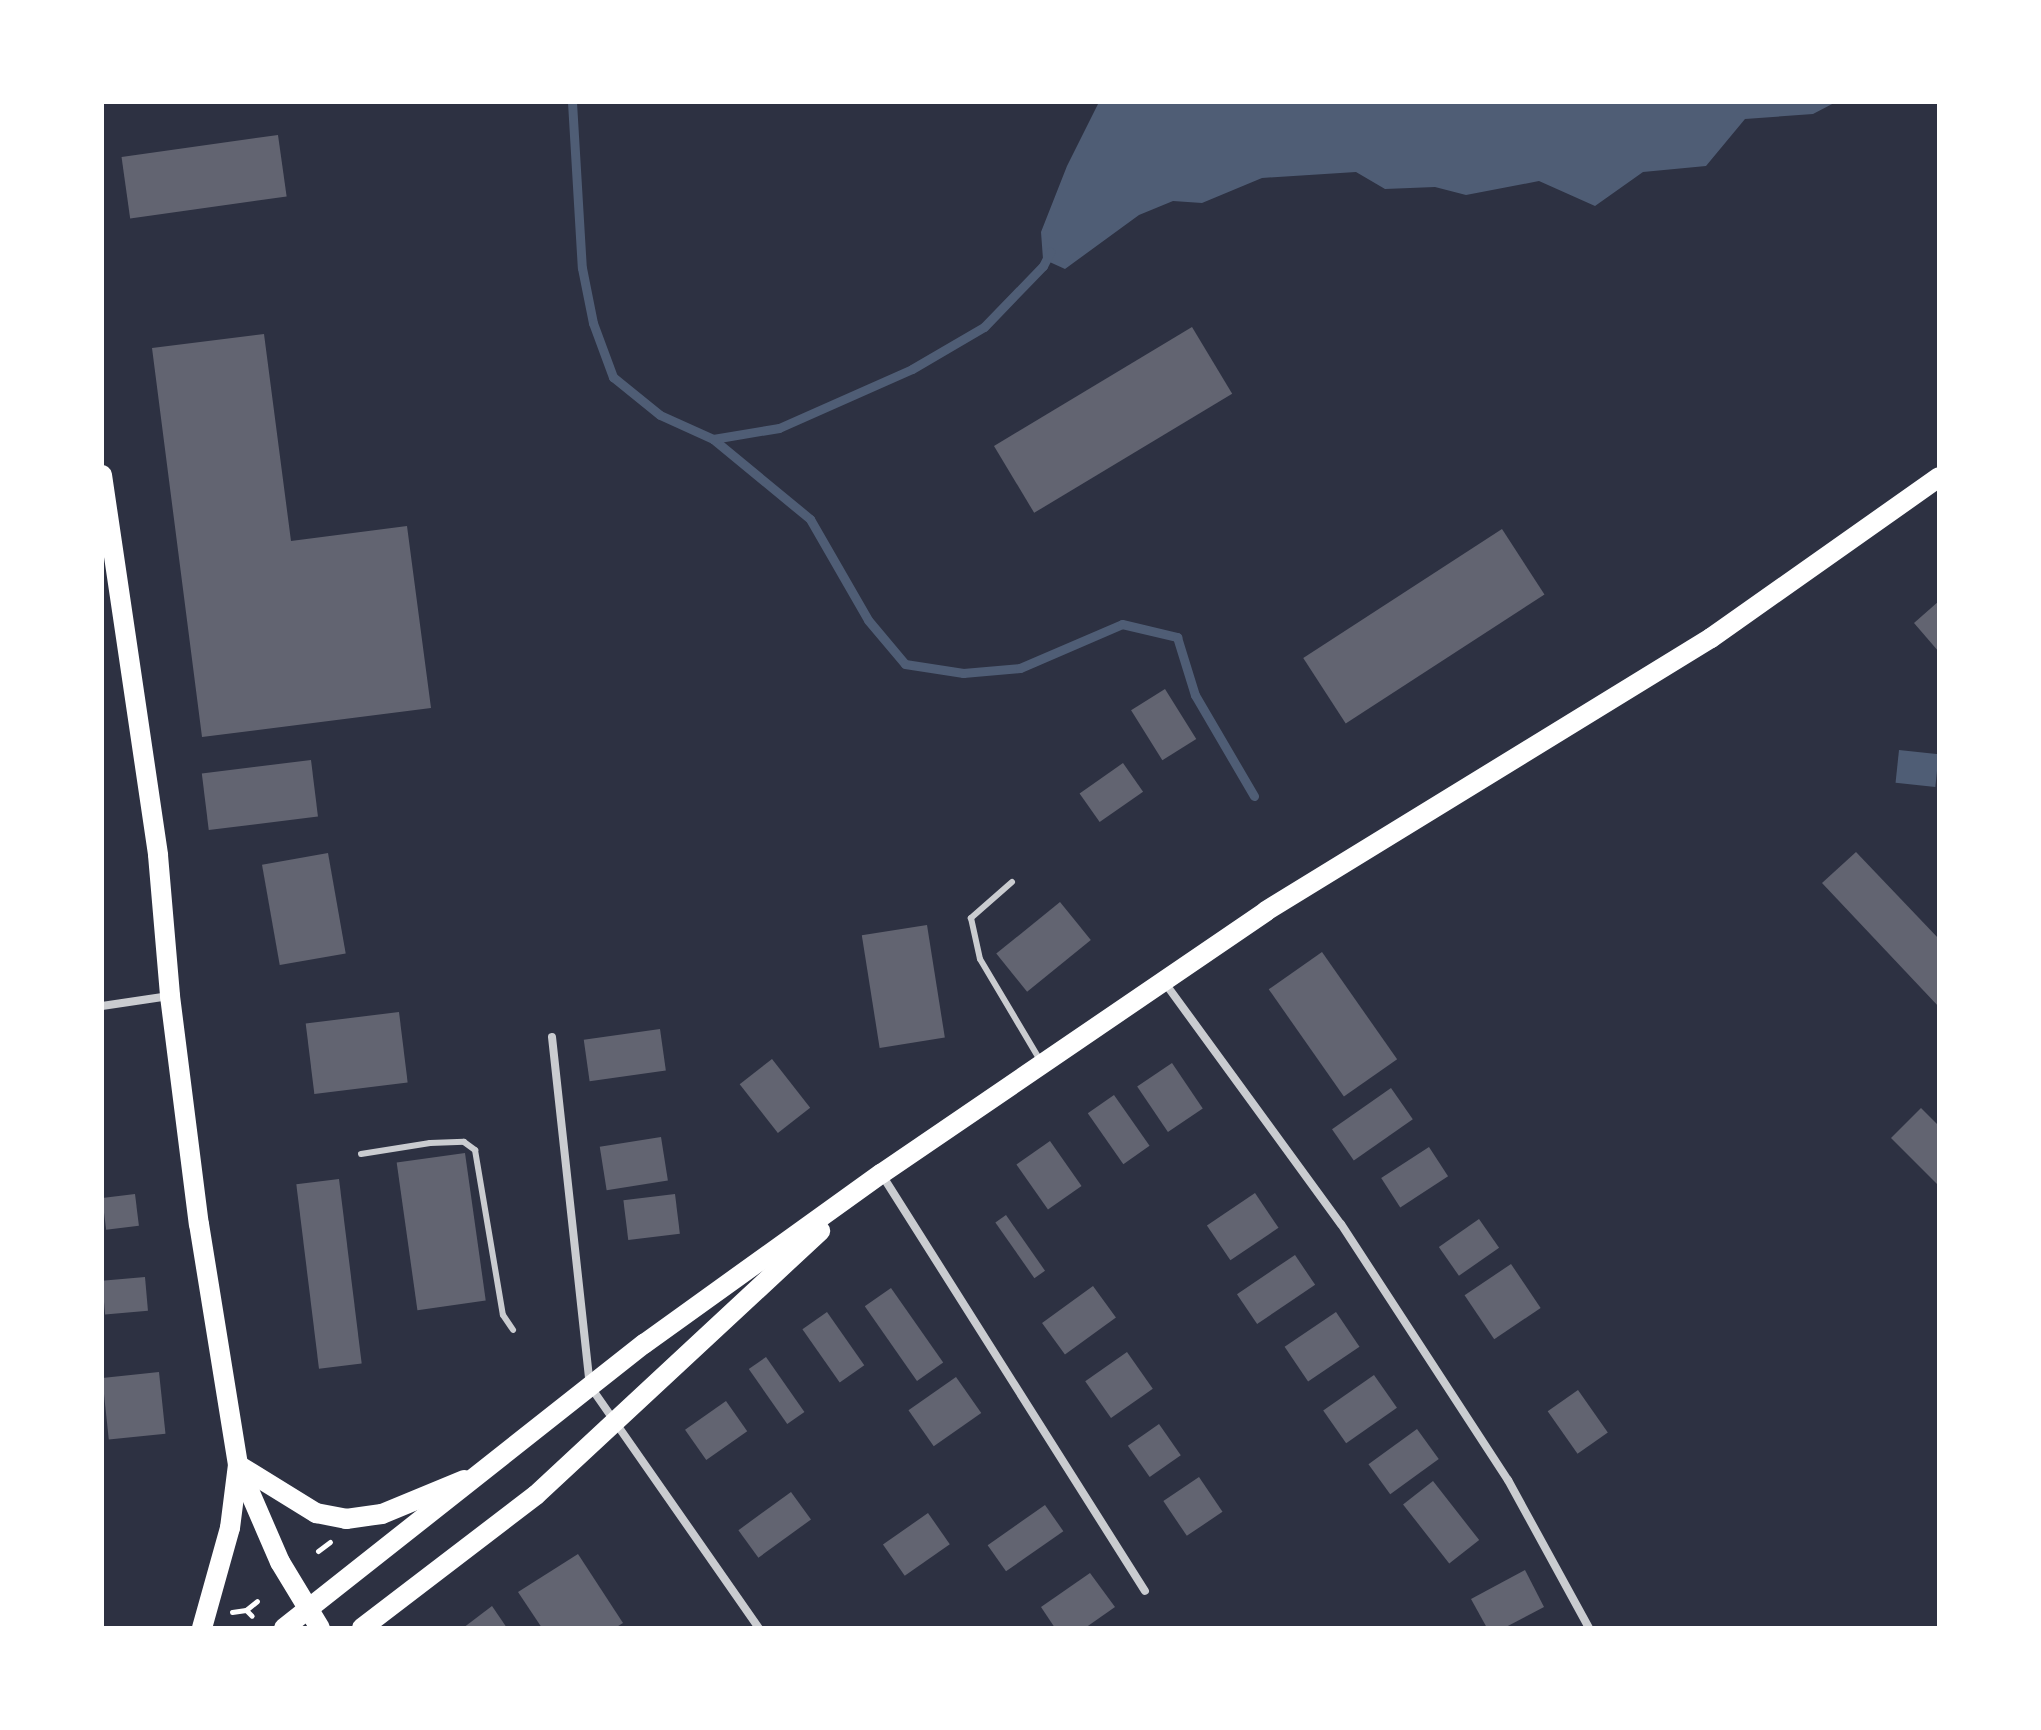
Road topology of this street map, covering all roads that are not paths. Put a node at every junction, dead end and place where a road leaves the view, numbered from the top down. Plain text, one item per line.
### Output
1 (102, 475) edge
2 (1939, 477) edge
3 (1012, 882) dead end
4 (1162, 979) junction
5 (170, 996) junction
6 (102, 1006) edge
7 (552, 1037) dead end
8 (1042, 1063) junction
9 (361, 1154) dead end
10 (881, 1174) junction
11 (513, 1330) dead end
12 (590, 1386) junction
13 (614, 1421) junction
14 (238, 1465) junction
15 (483, 1473) junction
16 (1145, 1591) dead end
17 (307, 1610) junction
18 (382, 1619) edge
19 (202, 1628) edge
20 (284, 1628) edge
21 (320, 1628) edge
22 (362, 1628) edge
23 (759, 1628) edge
24 (1589, 1628) edge

1 - 5 main road
2 - 4 main road
3 - 8 lane
4 - 8 main road
4 - 24 street
5 - 6 street
5 - 14 main road
7 - 12 street
8 - 10 main road
9 - 11 lane
10 - 12 main road
10 - 13 main road
10 - 16 street
12 - 13 street
12 - 15 main road
13 - 18 main road
13 - 23 street
14 - 15 main road
14 - 17 main road
14 - 19 main road
15 - 17 main road
17 - 20 main road
17 - 21 main road
18 - 22 main road

